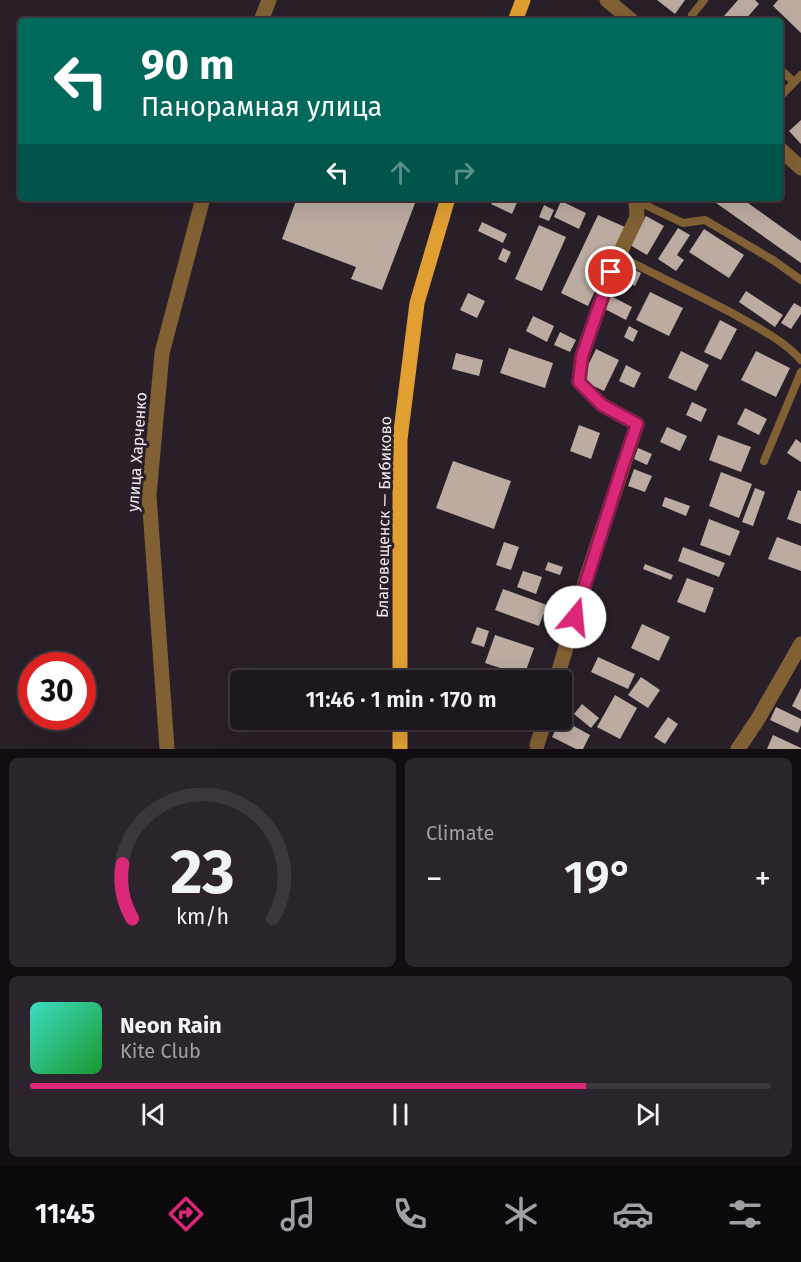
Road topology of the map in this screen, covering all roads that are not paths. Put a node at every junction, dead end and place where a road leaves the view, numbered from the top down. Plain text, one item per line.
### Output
1 (269, 0) edge
2 (524, 0) edge
3 (704, 0) edge
4 (610, 1) edge
5 (692, 15) dead end
6 (262, 18) edge
7 (516, 18) edge
8 (629, 18) edge
9 (783, 70) edge
10 (798, 78) edge
11 (783, 94) edge
12 (783, 152) edge
13 (801, 168) edge
14 (202, 201) edge
15 (447, 201) edge
16 (636, 201) edge
17 (638, 201) edge
18 (619, 256) junction
19 (801, 280) edge
20 (801, 360) edge
21 (801, 372) edge
22 (764, 461) dead end
23 (801, 644) edge
24 (400, 670) edge
25 (559, 670) edge
26 (400, 730) edge
27 (542, 730) edge
28 (537, 745) dead end
29 (166, 749) edge
30 (400, 749) edge
31 (738, 749) edge

1 - 6 street
2 - 7 main road
3 - 5 lane
4 - 8 street
9 - 10 lane
10 - 11 lane
12 - 13 street
14 - 29 street, улица Харченко
15 - 24 main road, Благовещенск — Бибиково
16 - 18 street
17 - 19 lane
18 - 20 lane
18 - 25 street
21 - 22 lane
23 - 31 street
26 - 30 main road
27 - 28 street

